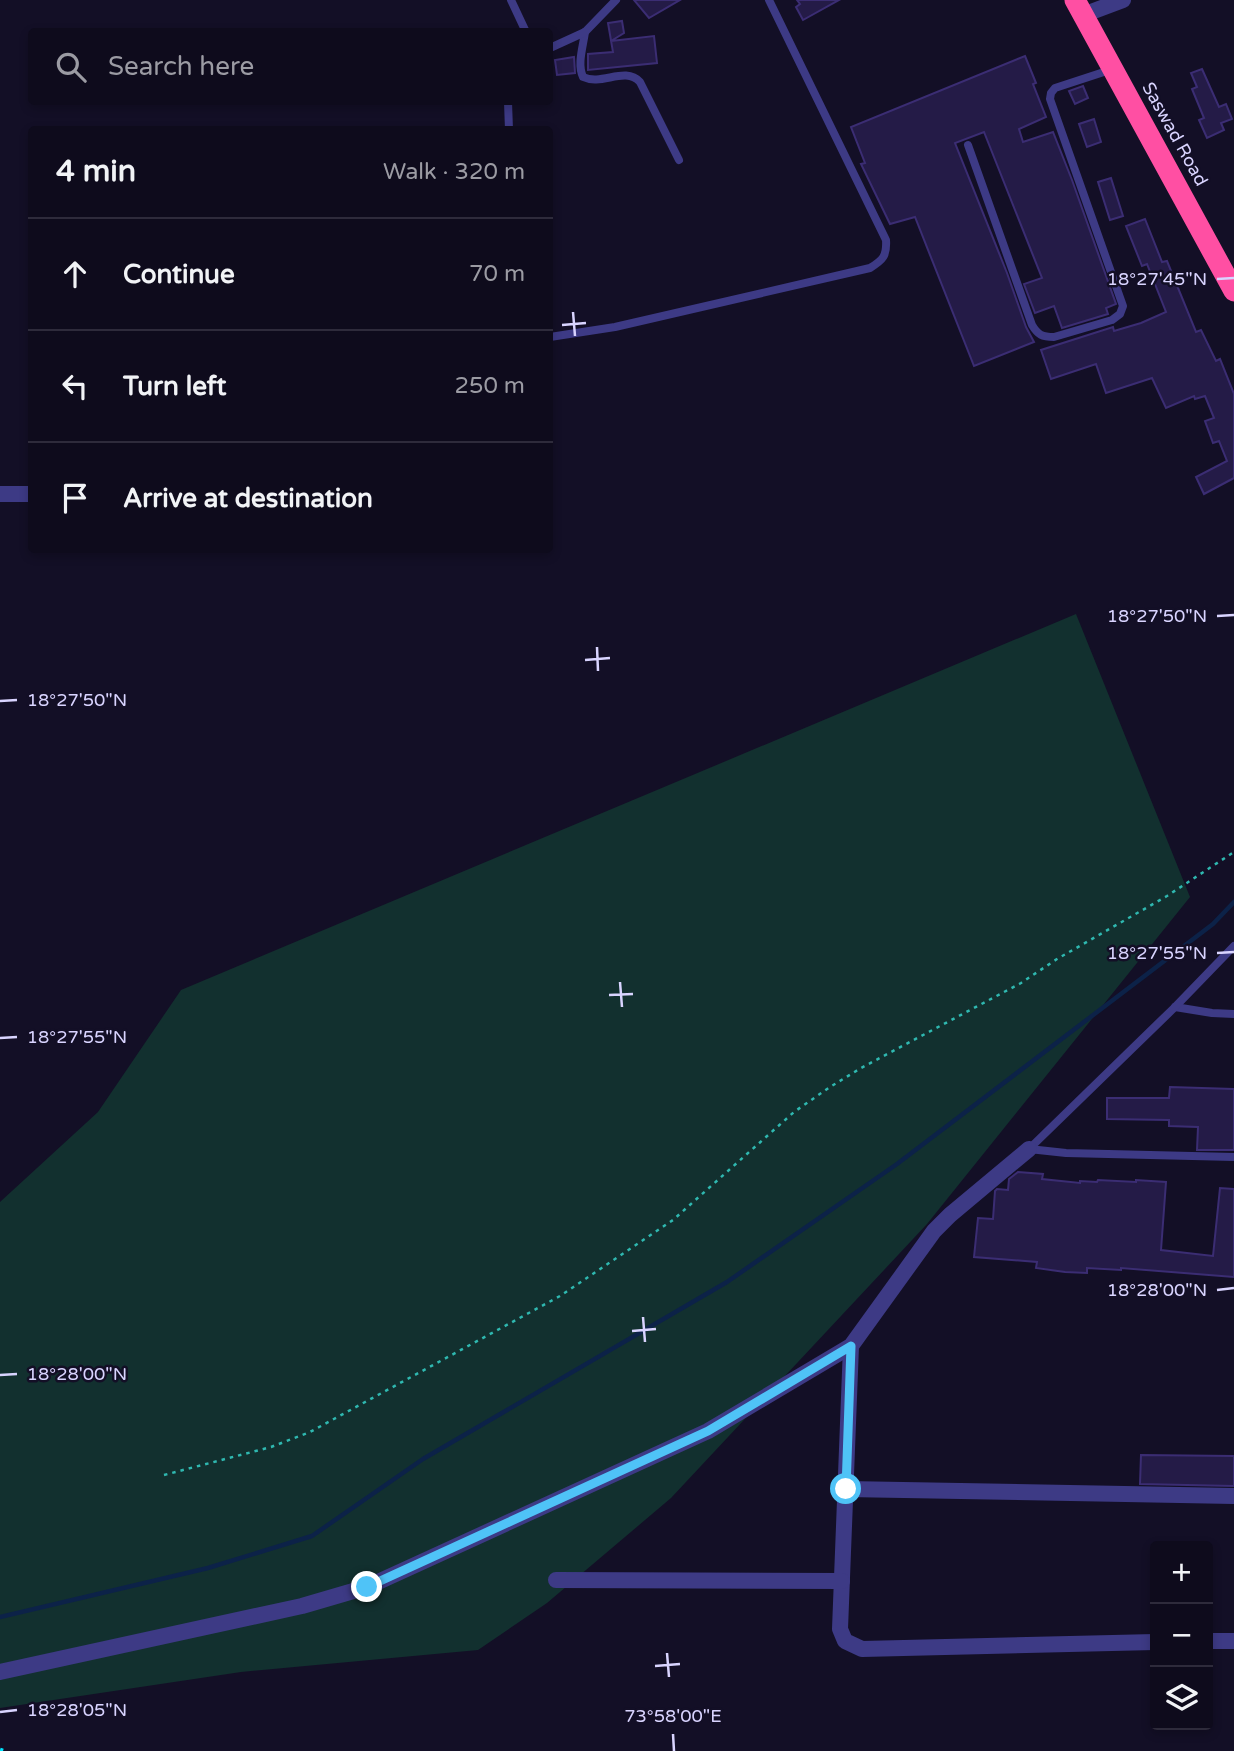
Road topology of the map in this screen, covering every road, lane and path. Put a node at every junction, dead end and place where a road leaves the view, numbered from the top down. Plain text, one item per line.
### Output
1 (511, 0) edge
2 (616, 0) edge
3 (769, 0) edge
4 (1124, 0) edge
5 (1079, 7) edge
6 (524, 28) edge
7 (585, 33) junction
8 (553, 47) edge
9 (1113, 69) junction
10 (508, 105) edge
11 (509, 126) edge
12 (968, 145) dead end
13 (679, 160) dead end
14 (1234, 291) edge
15 (553, 337) edge
16 (0, 494) edge
17 (28, 495) edge
18 (1234, 852) edge
19 (1234, 946) edge
20 (1175, 1007) junction
21 (1234, 1014) edge
22 (1029, 1149) junction
23 (1234, 1157) edge
24 (851, 1346) junction
25 (164, 1475) dead end
26 (846, 1489) junction
27 (1234, 1496) edge
28 (556, 1580) dead end
29 (842, 1581) junction
30 (1213, 1641) edge
31 (1234, 1641) edge
32 (1150, 1642) edge
33 (0, 1672) edge

1 - 6 lane
2 - 7 lane
3 - 15 lane
4 - 5 street
5 - 9 highway, Saswad Road
7 - 8 lane
7 - 13 lane
9 - 12 lane
9 - 14 highway, Saswad Road
10 - 11 lane
16 - 17 street
18 - 25 path
19 - 20 lane
20 - 21 lane
20 - 22 lane
22 - 23 lane
22 - 24 street
24 - 26 street
24 - 33 street
26 - 27 street
26 - 29 street
28 - 29 street
29 - 32 street
30 - 31 street

